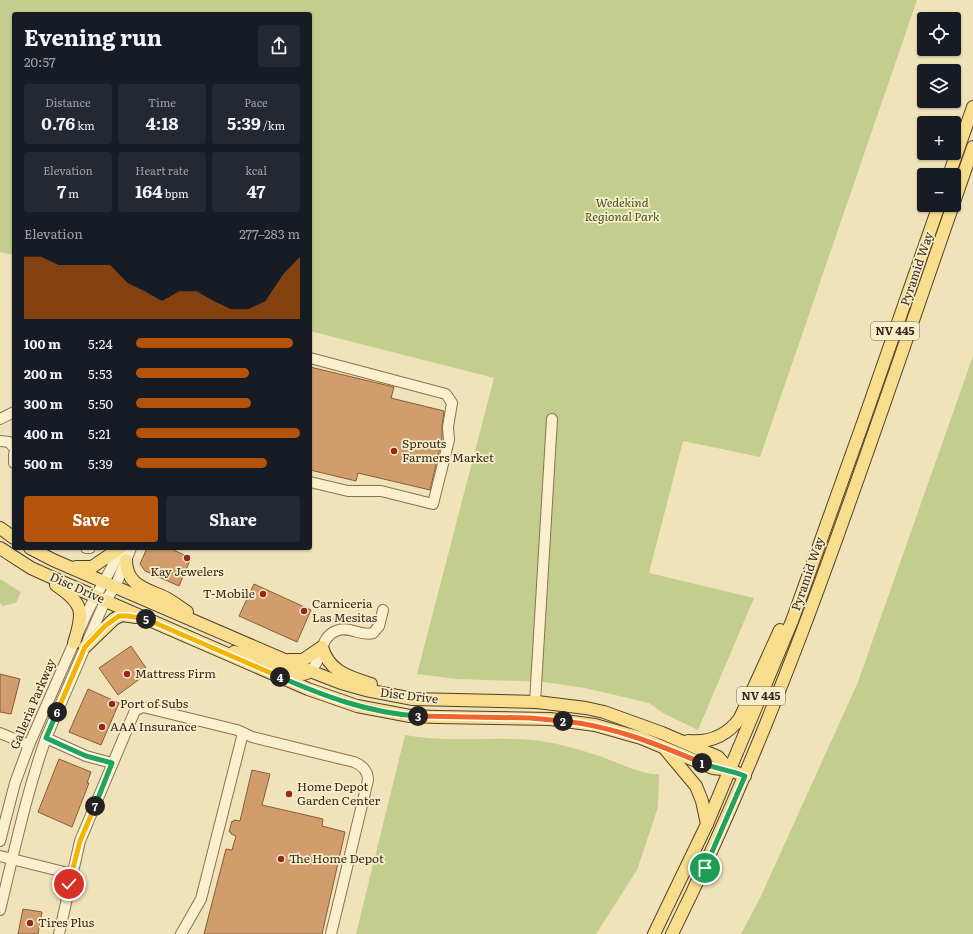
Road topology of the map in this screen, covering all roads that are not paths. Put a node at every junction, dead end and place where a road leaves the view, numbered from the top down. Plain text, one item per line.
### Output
1 (973, 107) edge
2 (973, 147) edge
3 (951, 168) edge
4 (961, 182) edge
5 (937, 212) edge
6 (951, 212) edge
7 (312, 359) edge
8 (12, 413) edge
9 (0, 419) edge
10 (552, 419) dead end
11 (0, 441) edge
12 (12, 446) edge
13 (312, 482) edge
14 (0, 528) edge
15 (12, 537) edge
16 (0, 548) edge
17 (34, 550) edge
18 (117, 550) edge
19 (119, 550) edge
20 (130, 550) edge
21 (126, 560) junction
22 (62, 563) junction
23 (32, 568) junction
24 (110, 584) junction
25 (100, 599) junction
26 (383, 610) dead end
27 (147, 619) junction
28 (792, 621) junction
29 (207, 626) junction
30 (79, 645) junction
31 (212, 647) junction
32 (322, 648) junction
33 (276, 656) junction
34 (310, 671) junction
35 (436, 700) junction
36 (535, 702) junction
37 (416, 716) junction
38 (0, 733) edge
39 (243, 733) junction
40 (46, 738) junction
41 (678, 739) junction
42 (29, 745) junction
43 (663, 747) junction
44 (112, 763) junction
45 (730, 770) junction
46 (745, 776) junction
47 (707, 824) junction
48 (0, 841) edge
49 (0, 856) edge
50 (12, 860) junction
51 (72, 874) junction
52 (0, 910) edge
53 (58, 934) edge
54 (181, 934) edge
55 (331, 934) edge
56 (654, 934) edge
57 (672, 934) edge

1 - 3 main road
2 - 4 main road
5 - 28 main road, Pyramid Way / NV 445
6 - 46 main road, Pyramid Way / NV 445
7 - 13 street
8 - 9 street
10 - 36 street
11 - 12 street
14 - 15 main road
16 - 23 main road, Disc Drive
17 - 22 main road, Disc Drive
18 - 22 main road
19 - 24 street
20 - 21 street
21 - 24 street
21 - 29 main road
22 - 24 main road, Disc Drive
23 - 25 main road, Disc Drive
23 - 30 main road
24 - 25 street, Galleria Parkway
24 - 29 main road, Disc Drive
25 - 27 main road, Disc Drive
25 - 30 street, Galleria Parkway
26 - 32 street
27 - 30 main road
27 - 31 main road, Disc Drive
28 - 41 main road
28 - 45 main road, Pyramid Way / NV 445
29 - 33 main road, Disc Drive
30 - 40 street, Galleria Parkway
30 - 42 street, Galleria Parkway
31 - 34 main road
31 - 37 main road, Disc Drive
32 - 33 main road
32 - 34 street
32 - 35 main road
33 - 34 main road, Disc Drive
34 - 35 main road, Disc Drive
35 - 36 main road, Disc Drive
36 - 37 main road
36 - 41 main road, Disc Drive
37 - 43 main road, Disc Drive
38 - 42 street
39 - 44 street
39 - 54 street
39 - 55 street
40 - 44 street
40 - 50 street, Galleria Parkway
41 - 45 main road, Disc Drive
42 - 48 street, Galleria Parkway
43 - 45 main road, Disc Drive
43 - 47 main road
44 - 51 street
45 - 46 main road, Disc Drive
45 - 47 main road, Pyramid Way / NV 445
46 - 57 main road, Pyramid Way / NV 445
47 - 56 main road, Pyramid Way / NV 445
49 - 50 street
50 - 51 street
50 - 52 street, Galleria Parkway
51 - 53 street

